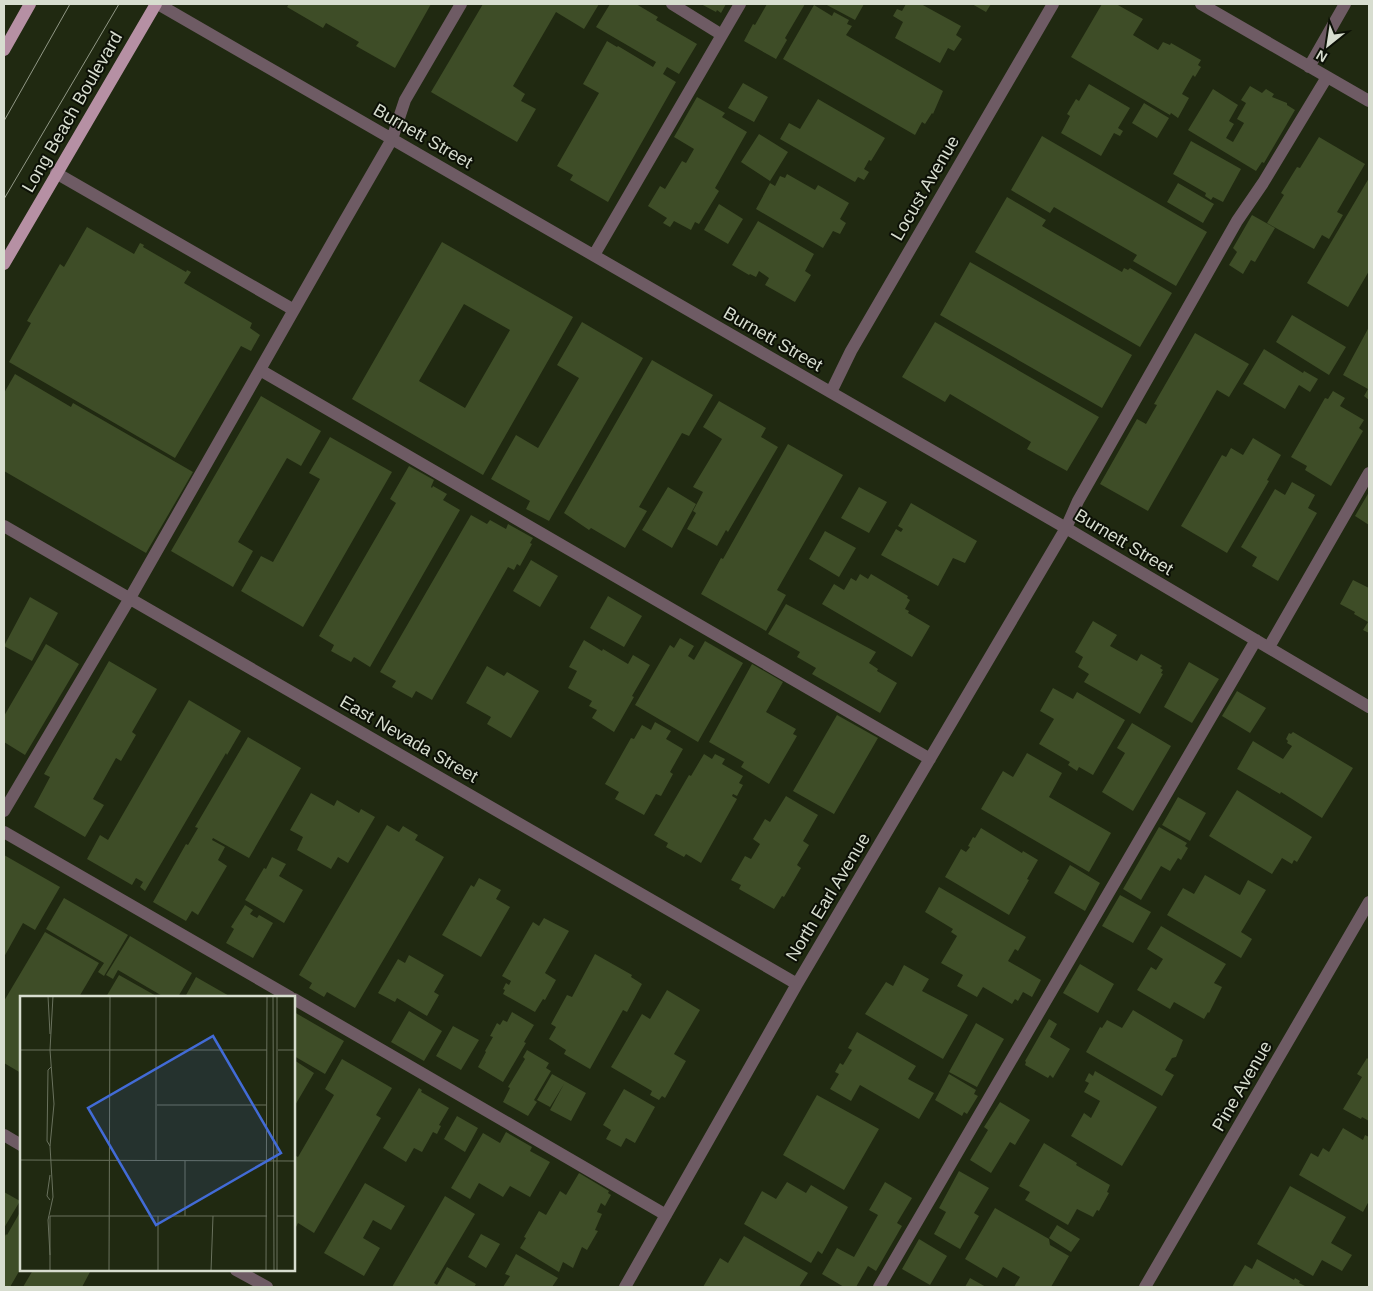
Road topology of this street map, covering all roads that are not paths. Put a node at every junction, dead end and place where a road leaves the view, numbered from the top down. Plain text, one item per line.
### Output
1 (30, 4) edge
2 (157, 4) edge
3 (461, 4) edge
4 (672, 4) edge
5 (740, 4) edge
6 (1053, 4) edge
7 (1202, 4) edge
8 (1345, 4) edge
9 (722, 35) junction
10 (4, 50) edge
11 (1309, 67) junction
12 (1327, 76) junction
13 (1369, 100) edge
14 (392, 139) junction
15 (56, 173) junction
16 (594, 255) junction
17 (4, 264) edge
18 (294, 310) junction
19 (260, 370) junction
20 (831, 392) junction
21 (1369, 473) edge
22 (4, 526) edge
23 (1066, 528) junction
24 (130, 598) junction
25 (1256, 640) junction
26 (1269, 647) junction
27 (1369, 707) edge
28 (930, 759) junction
29 (4, 811) edge
30 (4, 832) edge
31 (1369, 902) edge
32 (797, 984) junction
33 (288, 996) edge
34 (295, 1000) edge
35 (4, 1135) edge
36 (20, 1144) edge
37 (666, 1215) junction
38 (238, 1271) edge
39 (267, 1287) edge
40 (626, 1287) edge
41 (879, 1287) edge
42 (1145, 1287) edge

1 - 10 main road
2 - 14 street, Burnett Street
2 - 15 main road, Long Beach Boulevard
3 - 14 street
4 - 9 street
5 - 9 street
6 - 20 street, Locust Avenue
7 - 11 street
8 - 11 street
9 - 16 street
11 - 12 street
12 - 13 street
12 - 23 street, North Earl Avenue
14 - 16 street, Burnett Street
14 - 18 street
15 - 17 main road, Long Beach Boulevard
15 - 18 street
16 - 20 street, Burnett Street
18 - 19 street
19 - 24 street
19 - 28 street
20 - 23 street, Burnett Street
21 - 26 street
22 - 24 street, East Nevada Street
23 - 25 street, Burnett Street
23 - 28 street, North Earl Avenue
24 - 29 street
24 - 32 street, East Nevada Street
25 - 26 street, Burnett Street
25 - 41 street
26 - 27 street, Burnett Street
28 - 32 street, North Earl Avenue
30 - 33 street
31 - 42 street, Pine Avenue
32 - 37 street, North Earl Avenue
34 - 37 street
35 - 36 street
37 - 40 street, North Earl Avenue
38 - 39 street

